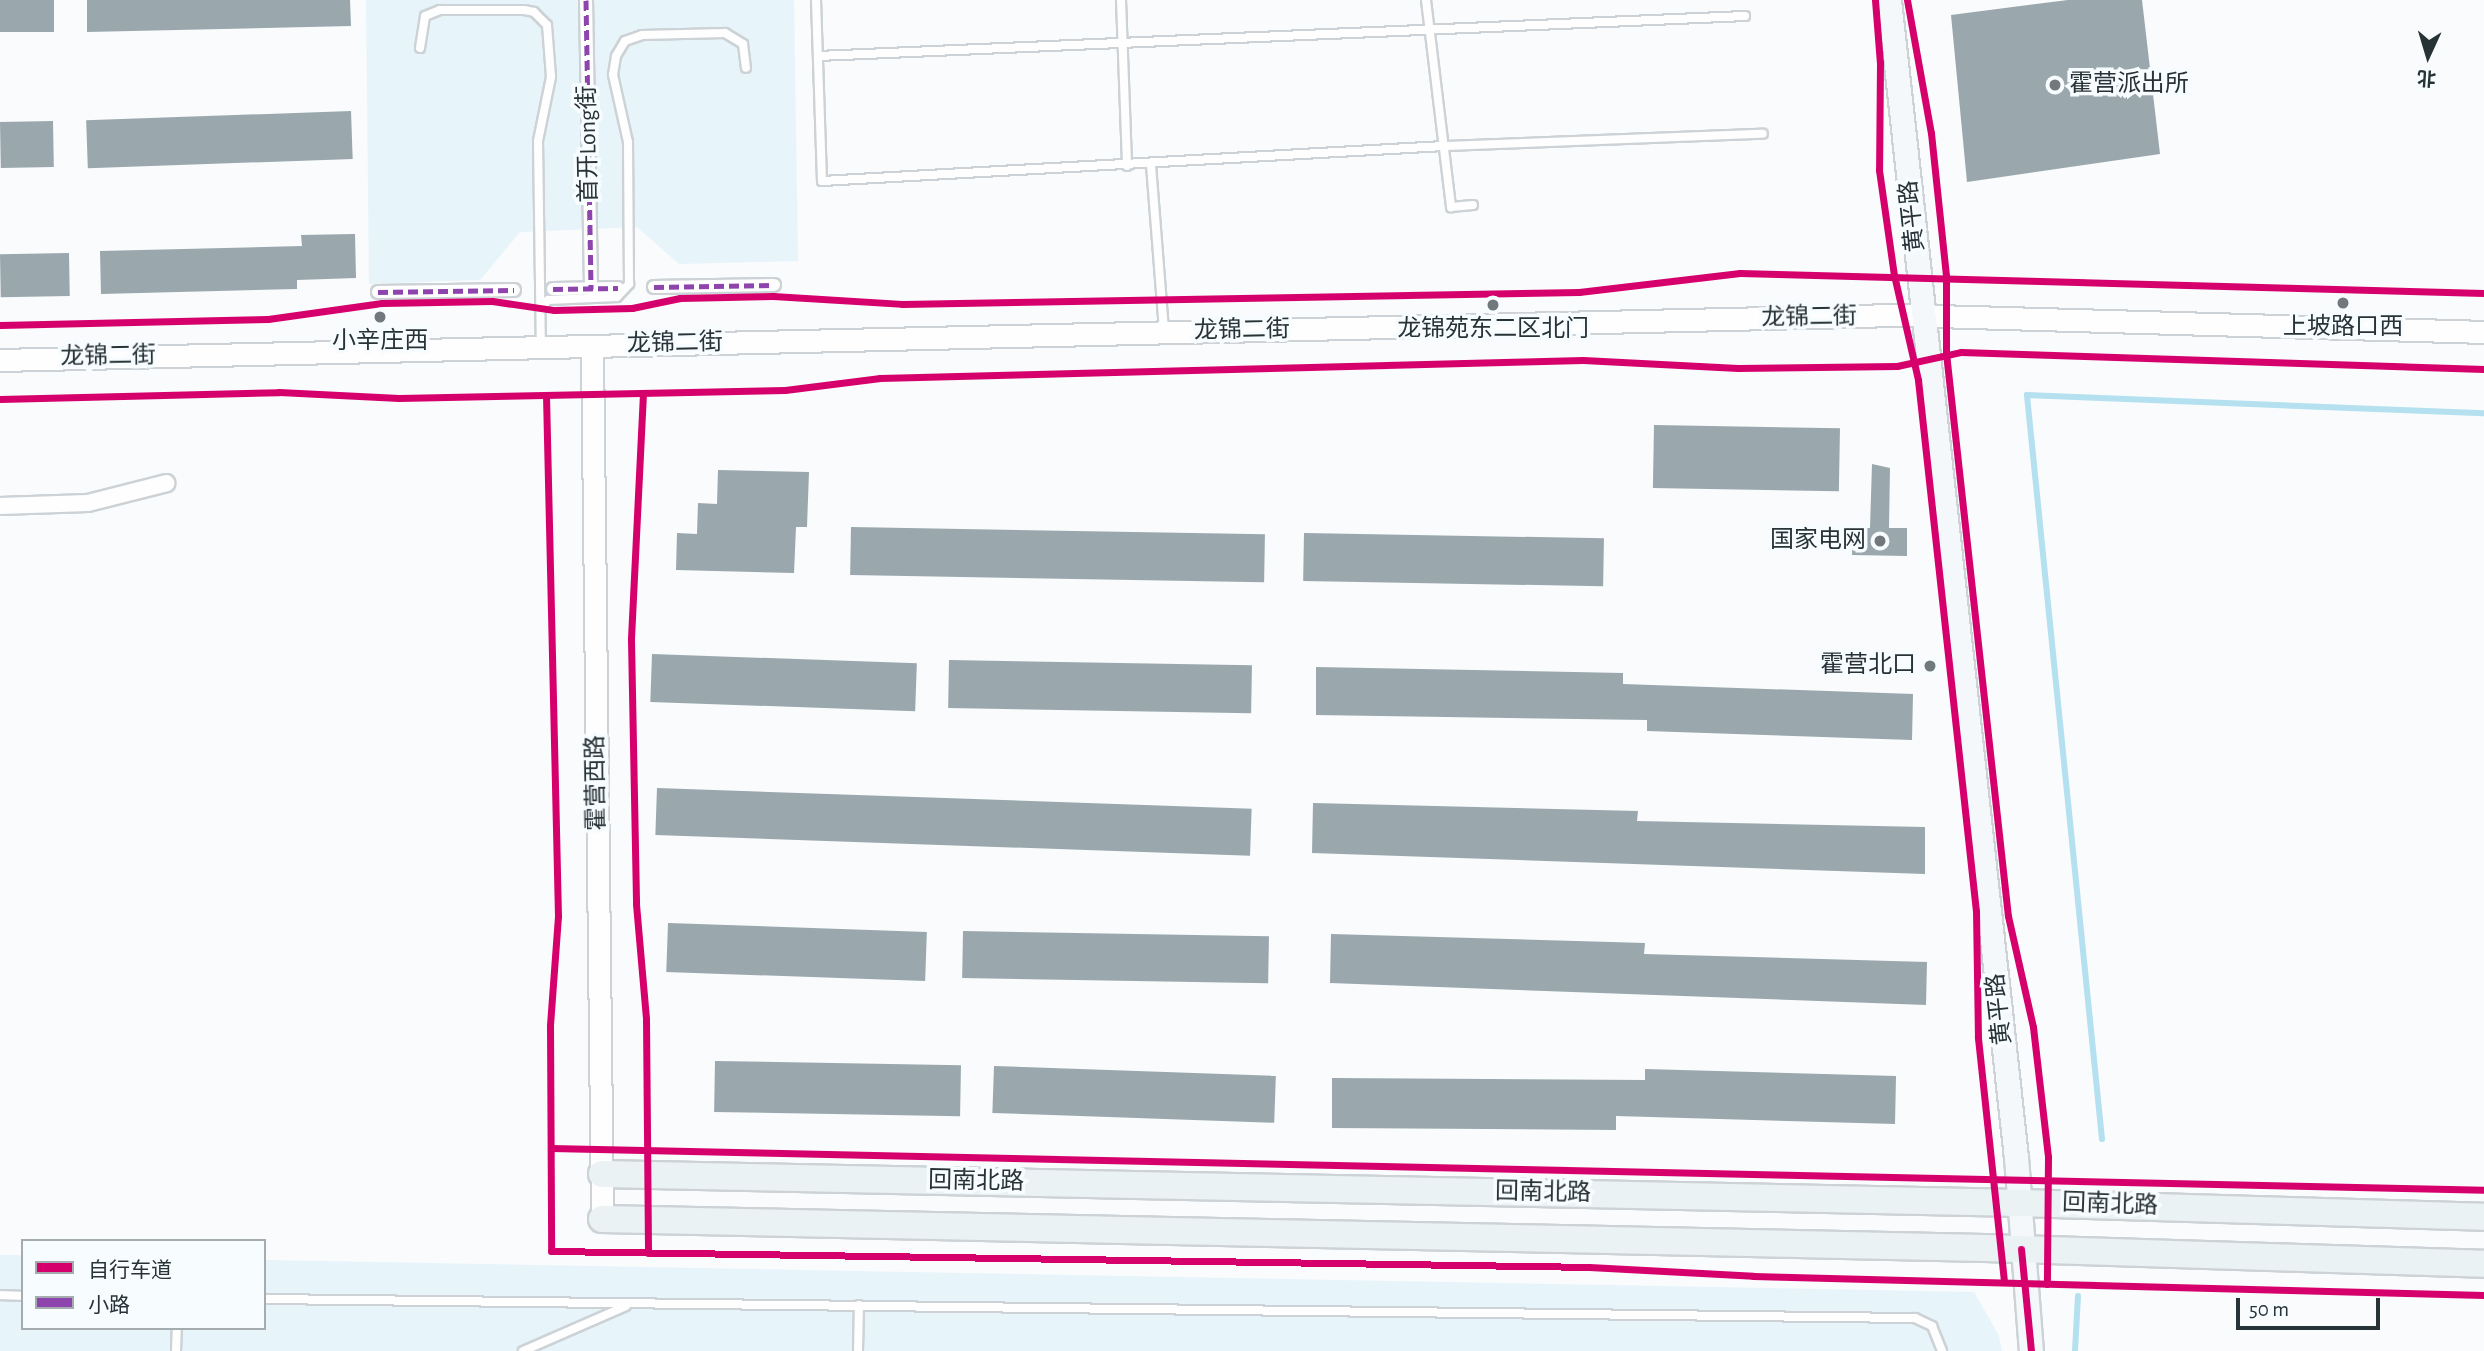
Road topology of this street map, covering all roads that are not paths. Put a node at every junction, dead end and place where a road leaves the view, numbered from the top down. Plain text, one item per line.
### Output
1 (586, 0) edge
2 (816, 0) edge
3 (1121, 0) edge
4 (1426, 0) edge
5 (1889, 0) edge
6 (1745, 16) dead end
7 (1429, 31) junction
8 (1122, 39) junction
9 (420, 48) dead end
10 (818, 55) junction
11 (746, 68) dead end
12 (1763, 134) dead end
13 (1444, 145) junction
14 (1151, 164) junction
15 (1127, 166) junction
16 (1473, 205) dead end
17 (774, 285) dead end
18 (618, 288) dead end
19 (654, 288) dead end
20 (553, 289) dead end
21 (591, 289) junction
22 (514, 290) dead end
23 (378, 292) dead end
24 (540, 309) junction
25 (1924, 316) junction
26 (2484, 332) edge
27 (1164, 333) junction
28 (592, 346) junction
29 (541, 347) junction
30 (0, 360) edge
31 (167, 483) dead end
32 (0, 506) edge
33 (602, 1174) junction
34 (2020, 1203) junction
35 (2484, 1217) edge
36 (602, 1219) joint
37 (2021, 1249) junction
38 (2484, 1264) edge
39 (0, 1295) edge
40 (21, 1296) edge
41 (266, 1299) edge
42 (631, 1303) junction
43 (859, 1305) junction
44 (177, 1330) edge
45 (176, 1351) edge
46 (523, 1351) edge
47 (858, 1351) edge
48 (1942, 1351) edge
49 (2031, 1351) edge

1 - 21 street, 首开Long街
2 - 10 lane
3 - 8 lane
4 - 7 lane
5 - 25 main road, 黄平路
6 - 7 lane
7 - 8 lane
7 - 13 lane
8 - 10 lane
8 - 15 lane
9 - 24 lane
10 - 15 lane
11 - 24 lane
12 - 13 lane
13 - 14 lane
13 - 16 lane
14 - 15 lane
14 - 27 lane
17 - 19 street
18 - 21 street
20 - 21 street
22 - 23 street
24 - 29 lane
25 - 26 street, 龙锦二街
25 - 27 street, 龙锦二街
25 - 34 main road, 黄平路
27 - 28 street, 龙锦二街
28 - 29 street, 龙锦二街
28 - 33 street, 霍营西路
29 - 30 street, 龙锦二街
31 - 32 street
33 - 34 main road, 回南北路
33 - 36 street, 霍营西路
34 - 35 main road, 回南北路
34 - 37 main road, 黄平路
36 - 37 main road, 回南北路
37 - 38 main road, 回南北路
37 - 49 main road, 黄平路
39 - 40 lane
41 - 42 lane
42 - 43 lane
42 - 46 lane
43 - 47 lane
43 - 48 lane
44 - 45 lane

